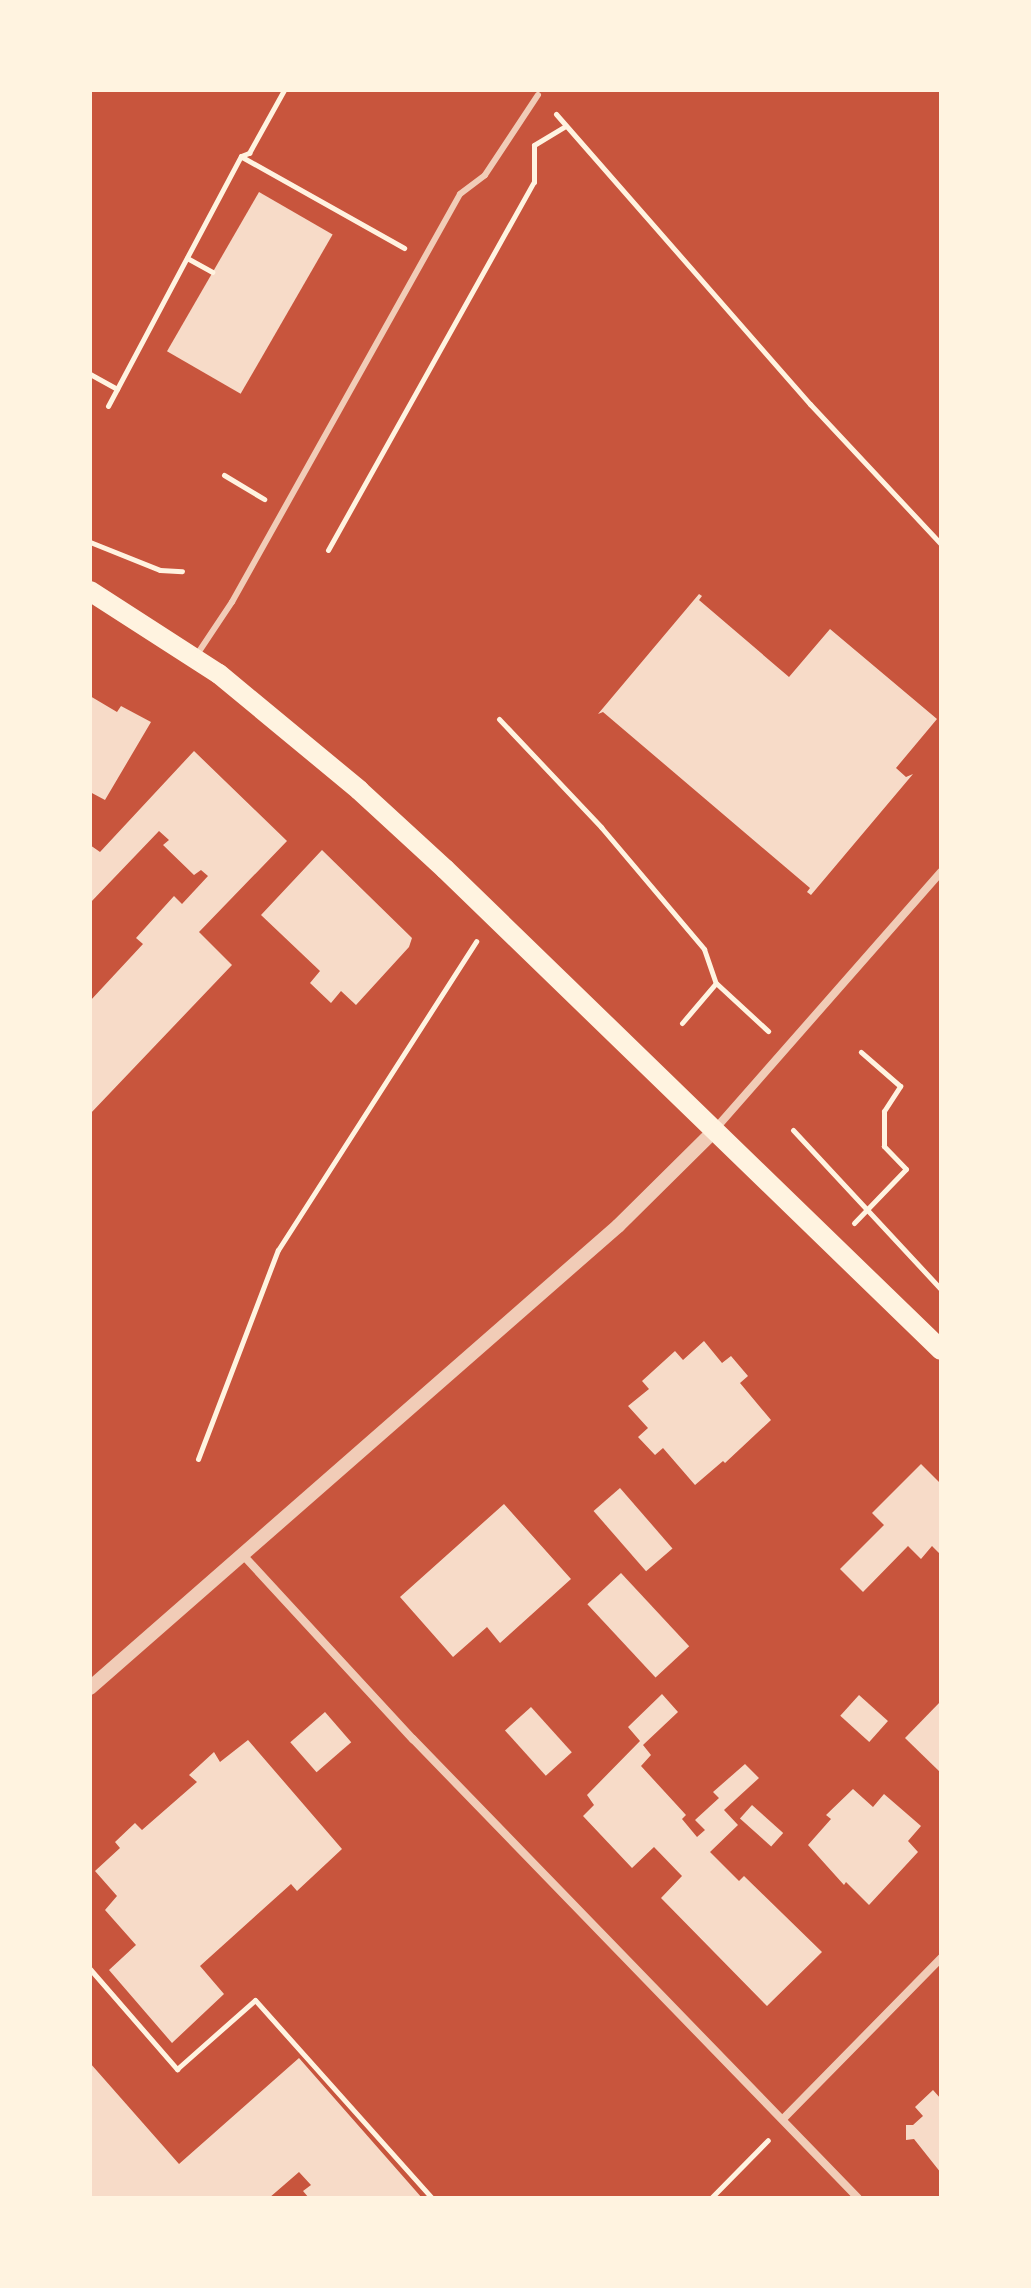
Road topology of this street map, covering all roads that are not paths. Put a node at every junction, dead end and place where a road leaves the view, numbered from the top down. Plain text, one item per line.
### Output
1 (538, 95) dead end
2 (90, 591) edge
3 (195, 657) junction
4 (941, 872) edge
5 (713, 1132) junction
6 (941, 1350) edge
7 (241, 1553) junction
8 (90, 1688) edge
9 (941, 1958) edge
10 (783, 2119) junction
11 (858, 2198) edge

1 - 3 lane
2 - 3 main road
3 - 5 main road
4 - 5 street
5 - 6 main road
5 - 7 street
7 - 8 street
7 - 10 street
9 - 10 street
10 - 11 street

